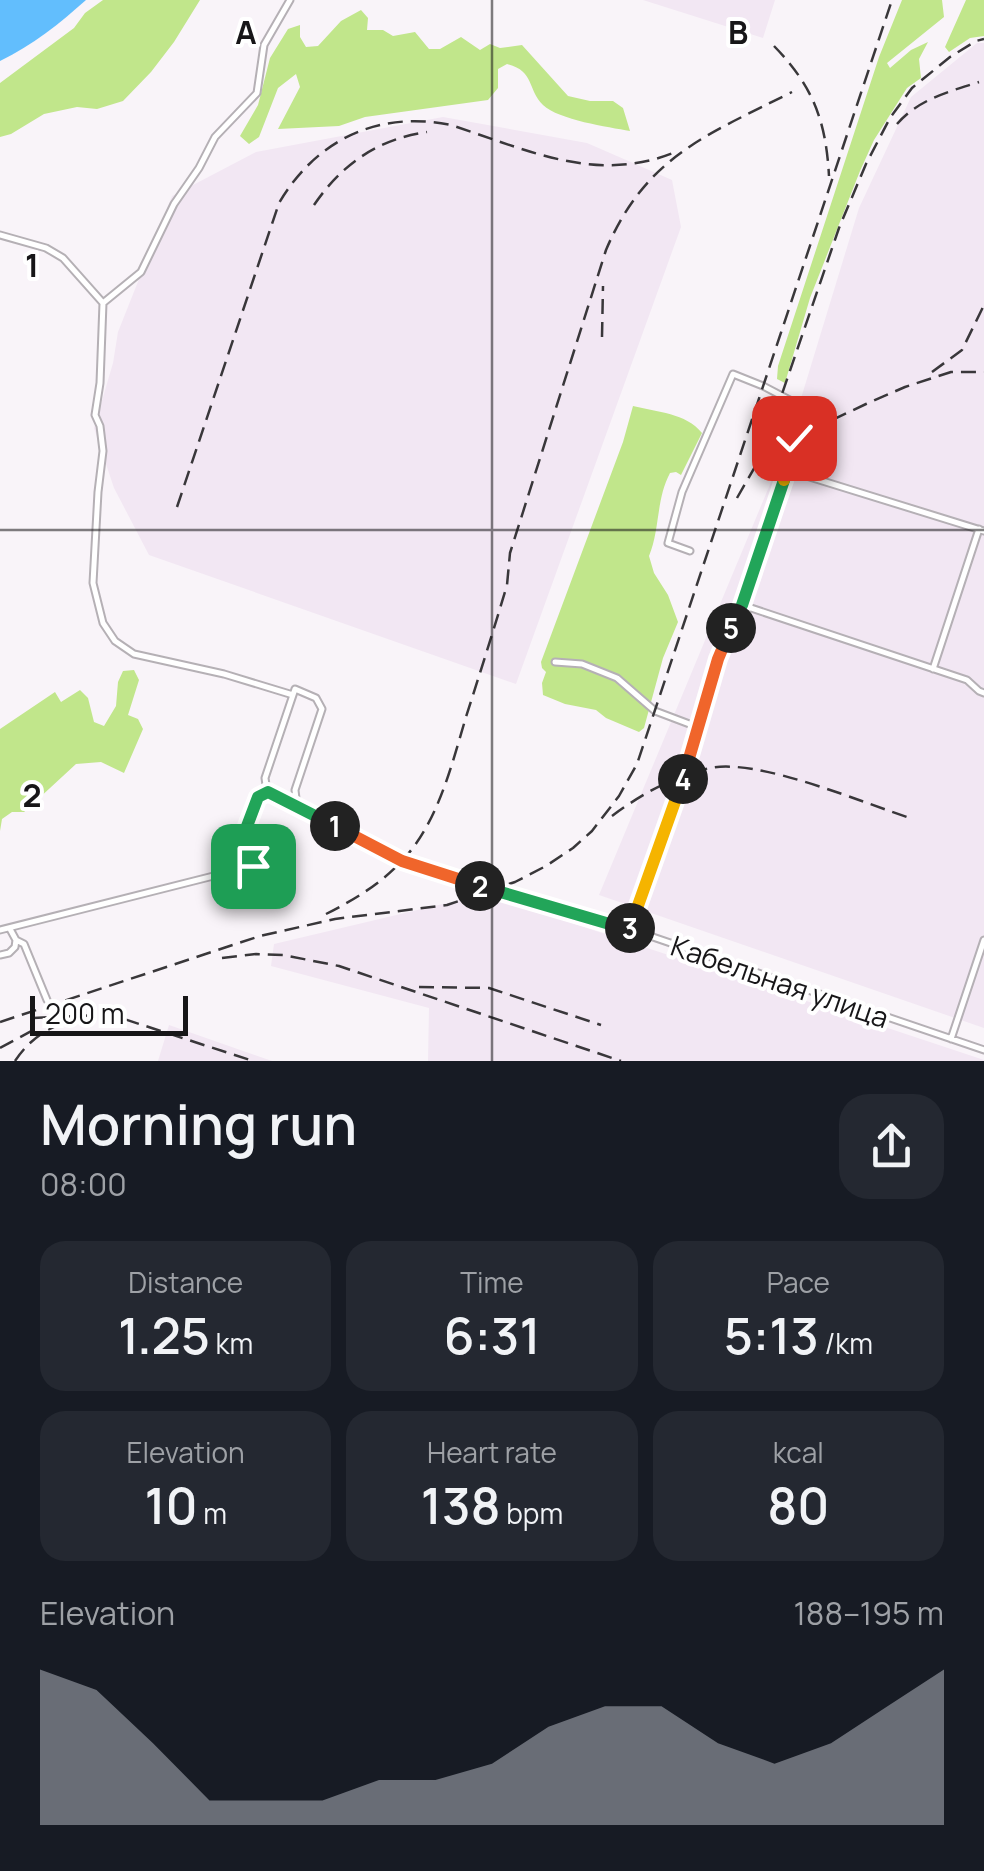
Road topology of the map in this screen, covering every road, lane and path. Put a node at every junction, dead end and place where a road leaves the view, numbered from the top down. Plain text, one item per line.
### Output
1 (290, 0) edge
2 (0, 235) edge
3 (103, 303) junction
4 (787, 470) junction
5 (982, 530) edge
6 (690, 551) dead end
7 (742, 605) junction
8 (555, 662) dead end
9 (934, 669) junction
10 (984, 693) edge
11 (293, 695) junction
12 (700, 728) junction
13 (268, 792) junction
14 (297, 807) junction
15 (10, 928) junction
16 (0, 930) edge
17 (630, 930) junction
18 (16, 940) junction
19 (984, 940) edge
20 (0, 956) edge
21 (47, 1000) dead end
22 (951, 1039) junction
23 (984, 1050) edge

1 - 3 street
2 - 3 street
3 - 11 street
4 - 5 street
4 - 6 street
4 - 7 street
5 - 9 street
7 - 9 street
7 - 12 street
8 - 12 street
9 - 10 street
11 - 13 street
11 - 14 street
12 - 17 street
13 - 14 street, Кабельная улица
13 - 15 street
14 - 17 street, Кабельная улица
15 - 16 street
15 - 18 street
17 - 22 street, Кабельная улица
18 - 20 street
18 - 21 street
19 - 22 street
22 - 23 street, Кабельная улица

